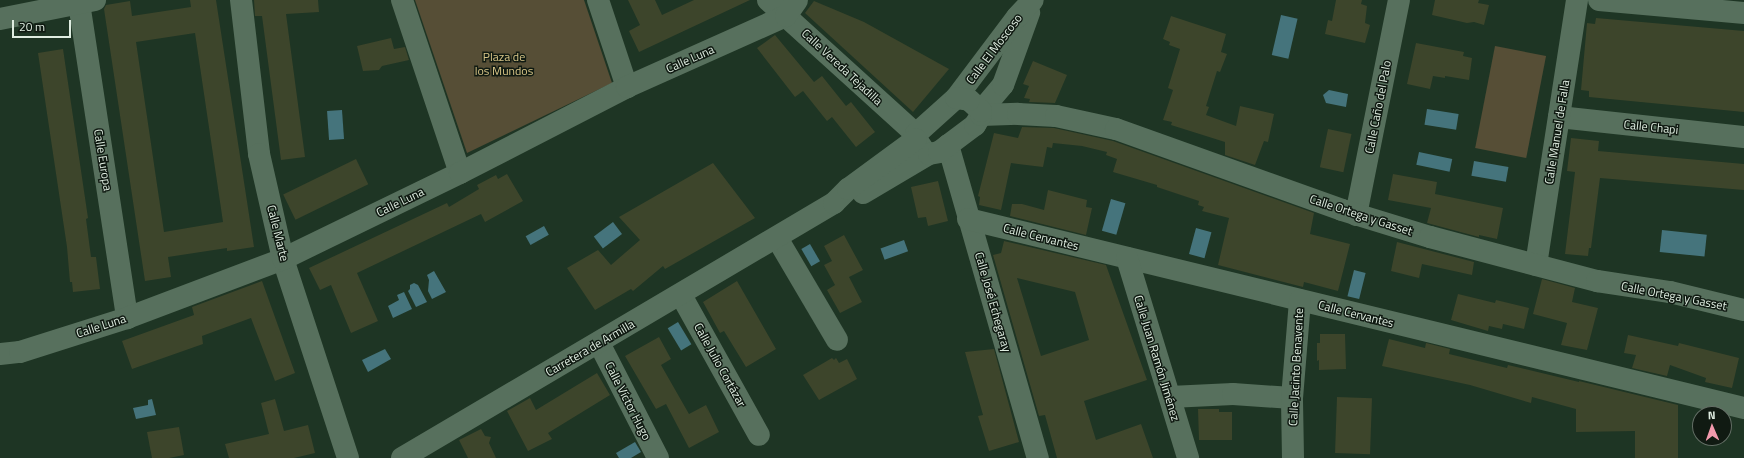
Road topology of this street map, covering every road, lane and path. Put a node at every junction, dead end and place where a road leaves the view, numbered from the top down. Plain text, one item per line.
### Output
1 (241, 0) edge
2 (402, 0) edge
3 (598, 0) edge
4 (768, 0) edge
5 (1033, 0) edge
6 (1400, 0) edge
7 (1577, 0) edge
8 (1599, 0) edge
9 (87, 1) edge
10 (792, 8) edge
11 (1744, 13) edge
12 (0, 19) edge
13 (627, 87) junction
14 (956, 98) junction
15 (981, 113) junction
16 (1559, 117) junction
17 (1744, 137) edge
18 (927, 143) junction
19 (460, 173) junction
20 (1356, 214) junction
21 (968, 219) junction
22 (777, 238) junction
23 (1126, 258) junction
24 (283, 259) junction
25 (1536, 265) junction
26 (681, 295) junction
27 (1300, 300) junction
28 (1744, 310) edge
29 (127, 318) junction
30 (837, 340) dead end
31 (599, 343) junction
32 (0, 354) edge
33 (1170, 397) junction
34 (1292, 398) junction
35 (1744, 408) edge
36 (759, 435) dead end
37 (348, 458) edge
38 (402, 458) edge
39 (658, 458) edge
40 (1038, 458) edge
41 (1188, 458) edge
42 (1293, 458) edge

1 - 24 street, Calle Marte
2 - 19 street
3 - 13 street
4 - 10 street, Calle Vereda Tejadilla
5 - 14 street, Calle El Moscoso
5 - 15 street, Calle El Moscoso
6 - 20 street, Calle Caño del Palo
7 - 16 street, Calle Manuel de Falla
8 - 11 street
9 - 12 street
9 - 29 street, Calle Europa
10 - 13 street, Calle Luna
10 - 18 street, Calle Vereda Tejadilla
13 - 19 street, Calle Luna
14 - 15 street
14 - 18 street, Calle El Moscoso
15 - 18 street, Calle El Moscoso
15 - 20 street, Calle Ortega y Gasset
16 - 17 street, Calle Chapi
16 - 25 street, Calle Manuel de Falla
18 - 21 street, Calle José Echegaray
18 - 22 street, Carretera de Armilla
19 - 24 street, Calle Luna
20 - 25 street, Calle Ortega y Gasset
21 - 23 street, Calle Cervantes
21 - 40 street, Calle José Echegaray
22 - 26 street, Carretera de Armilla
22 - 30 street
23 - 27 street, Calle Cervantes
23 - 33 street, Calle Juan Ramón Jiménez
24 - 29 street, Calle Luna
24 - 37 street, Calle Marte
25 - 28 street, Calle Ortega y Gasset
26 - 31 street, Carretera de Armilla
26 - 36 street, Calle Julio Cortázar
27 - 34 street, Calle Jacinto Benavente
27 - 35 street, Calle Cervantes
29 - 32 street, Calle Luna
31 - 38 street, Carretera de Armilla
31 - 39 street, Calle Víctor Hugo
33 - 34 street
33 - 41 street, Calle Juan Ramón Jiménez
34 - 42 street, Calle Jacinto Benavente

